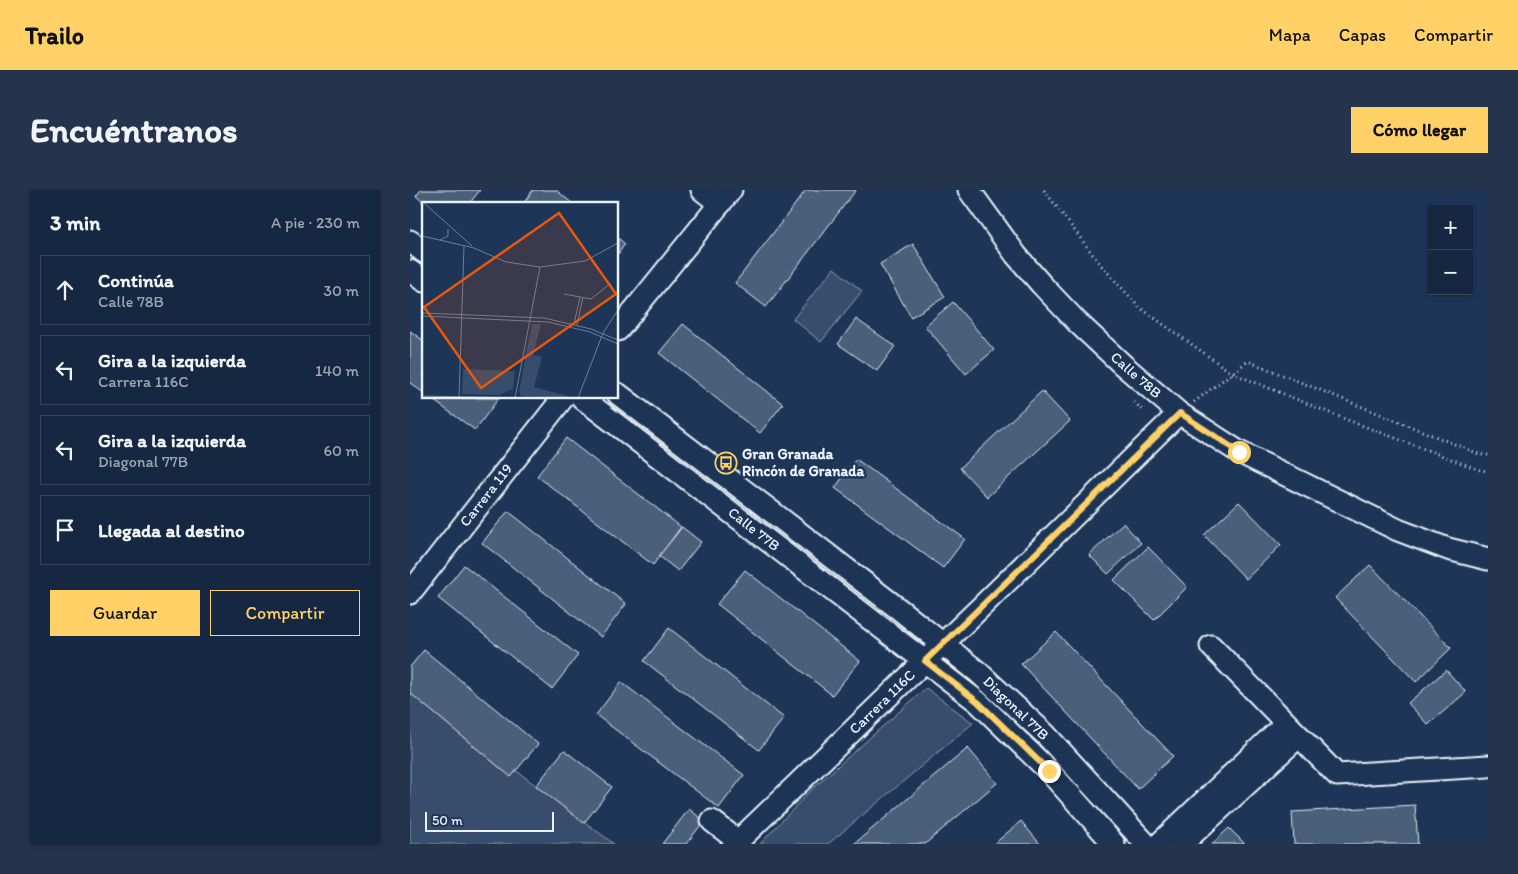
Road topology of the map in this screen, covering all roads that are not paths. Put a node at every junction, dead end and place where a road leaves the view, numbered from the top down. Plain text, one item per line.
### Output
1 (702, 190) edge
2 (969, 190) edge
3 (726, 197) edge
4 (410, 241) edge
5 (422, 250) edge
6 (410, 271) edge
7 (422, 280) edge
8 (619, 329) edge
9 (619, 395) edge
10 (562, 399) edge
11 (583, 399) edge
12 (1180, 413) junction
13 (1488, 559) edge
14 (410, 592) edge
15 (943, 644) junction
16 (1211, 646) dead end
17 (925, 661) junction
18 (1293, 729) junction
19 (1488, 766) edge
20 (712, 821) dead end
21 (736, 843) edge
22 (1114, 844) edge
23 (1146, 844) edge
24 (1160, 844) edge
25 (1182, 844) edge

1 - 3 street
2 - 12 street, Calle 78B
3 - 8 street
4 - 5 street
6 - 7 street
9 - 15 street, Calle 77B
10 - 14 street, Carrera 119
11 - 17 street, Calle 77B
12 - 13 street, Calle 78B
12 - 15 street, Carrera 116C
15 - 17 street, Carrera 116C
15 - 23 street, Diagonal 77B
16 - 18 street
17 - 21 street, Carrera 116C
17 - 22 street, Diagonal 77B
18 - 19 street
18 - 24 street
18 - 25 street
20 - 21 street

